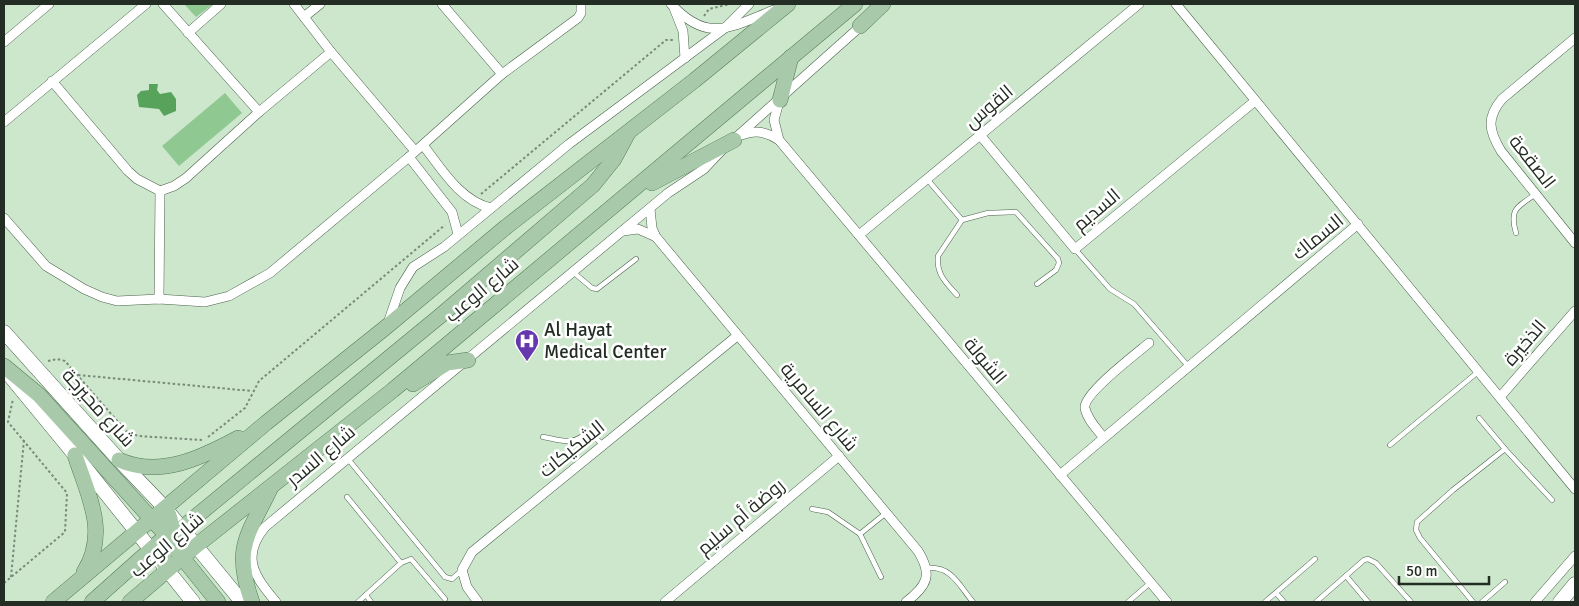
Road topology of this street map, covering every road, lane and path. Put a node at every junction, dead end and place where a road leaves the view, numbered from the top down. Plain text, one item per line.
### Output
1 (49, 4) edge
2 (146, 4) edge
3 (162, 4) edge
4 (221, 4) edge
5 (294, 4) edge
6 (320, 4) edge
7 (442, 4) edge
8 (581, 4) edge
9 (730, 4) edge
10 (749, 4) edge
11 (854, 4) edge
12 (883, 4) edge
13 (887, 4) edge
14 (1139, 4) edge
15 (1176, 4) edge
16 (672, 5) edge
17 (786, 5) edge
18 (304, 17) junction
19 (860, 26) junction
20 (698, 27) junction
21 (725, 28) junction
22 (188, 33) junction
23 (684, 37) junction
24 (1575, 38) edge
25 (4, 42) edge
26 (331, 52) junction
27 (791, 57) junction
28 (684, 58) junction
29 (502, 74) junction
30 (52, 81) junction
31 (780, 100) junction
32 (1255, 101) junction
33 (259, 112) junction
34 (4, 122) edge
35 (630, 129) junction
36 (980, 135) junction
37 (734, 140) junction
38 (779, 140) junction
39 (423, 145) junction
40 (412, 154) junction
41 (927, 179) junction
42 (160, 191) junction
43 (1536, 194) junction
44 (622, 200) junction
45 (473, 201) junction
46 (491, 208) junction
47 (650, 209) junction
48 (455, 216) junction
49 (4, 218) edge
50 (962, 220) junction
51 (1358, 224) junction
52 (622, 231) junction
53 (1516, 233) dead end
54 (458, 234) junction
55 (858, 235) junction
56 (656, 237) junction
57 (1575, 243) edge
58 (1076, 249) junction
59 (636, 259) dead end
60 (573, 272) junction
61 (1037, 284) dead end
62 (956, 295) dead end
63 (158, 299) junction
64 (1575, 311) edge
65 (385, 328) junction
66 (4, 332) edge
67 (737, 336) junction
68 (1149, 343) dead end
69 (468, 360) junction
70 (33, 364) junction
71 (1188, 366) junction
72 (4, 367) edge
73 (1479, 371) junction
74 (78, 375) junction
75 (393, 390) junction
76 (252, 391) junction
77 (20, 392) junction
78 (1500, 397) junction
79 (1479, 418) dead end
80 (266, 423) junction
81 (543, 437) dead end
82 (1103, 438) junction
83 (24, 440) junction
84 (603, 445) junction
85 (1390, 445) dead end
86 (1505, 449) junction
87 (75, 454) junction
88 (839, 456) junction
89 (347, 458) junction
90 (118, 460) junction
91 (1060, 475) junction
92 (272, 486) junction
93 (1575, 489) edge
94 (347, 497) dead end
95 (1552, 500) dead end
96 (165, 508) junction
97 (812, 509) dead end
98 (886, 513) junction
99 (151, 520) junction
100 (182, 528) junction
101 (136, 532) junction
102 (860, 534) junction
103 (168, 539) junction
104 (197, 546) junction
105 (152, 551) junction
106 (1575, 556) edge
107 (183, 557) junction
108 (1315, 559) dead end
109 (401, 564) junction
110 (926, 568) junction
111 (167, 570) junction
112 (462, 570) junction
113 (1346, 576) junction
114 (11, 577) junction
115 (882, 577) dead end
116 (1506, 582) dead end
117 (4, 583) edge
118 (1150, 583) junction
119 (1575, 584) edge
120 (69, 589) junction
121 (1276, 593) junction
122 (366, 595) junction
123 (445, 599) dead end
124 (53, 602) edge
125 (92, 602) edge
126 (130, 602) edge
127 (193, 602) edge
128 (218, 602) edge
129 (242, 602) edge
130 (252, 602) edge
131 (276, 602) edge
132 (358, 602) edge
133 (371, 602) edge
134 (478, 602) edge
135 (665, 602) edge
136 (906, 602) edge
137 (973, 602) edge
138 (1128, 602) edge
139 (1166, 602) edge
140 (1265, 602) edge
141 (1284, 602) edge
142 (1316, 602) edge
143 (1368, 602) edge
144 (1411, 602) edge
145 (1473, 602) edge
146 (1482, 602) edge
147 (1535, 602) edge
148 (1560, 602) edge

1 - 25 street
2 - 30 street
3 - 22 street
4 - 22 street
5 - 18 street
6 - 18 street
7 - 29 street
8 - 29 street
9 - 20 path
10 - 21 street, شارع الوعب
11 - 27 main road, شارع الوعب
12 - 19 main road
13 - 19 street
14 - 36 street, القوس
15 - 32 street
16 - 20 street
16 - 23 street
17 - 21 street
17 - 35 main road, شارع الوعب
18 - 26 street
19 - 31 street
20 - 21 street
21 - 28 street, شارع الوعب
22 - 33 street
23 - 28 street
23 - 45 path
24 - 43 street, الصقعة
26 - 33 street
26 - 40 street
27 - 31 main road
27 - 44 main road, شارع الوعب
28 - 46 street, شارع الوعب
29 - 39 street
30 - 34 street
30 - 42 street
31 - 37 street
31 - 38 street
32 - 51 street
32 - 58 street, السديم
33 - 42 street
35 - 65 main road, شارع الوعب
35 - 100 main road
36 - 41 street, القوس
36 - 58 street, السديم
37 - 38 street, الشولة
37 - 44 main road
37 - 47 street
38 - 55 street, الشولة
39 - 40 street
39 - 45 street
40 - 48 street
40 - 63 street
41 - 50 lane
41 - 55 street, القوس
42 - 63 street
43 - 53 lane
43 - 57 street, الصقعة
44 - 75 main road, شارع الوعب
45 - 46 street
46 - 54 street, شارع الوعب
47 - 52 street
47 - 56 street, شارع السامرية
48 - 54 street
48 - 76 path
49 - 63 street
50 - 61 lane
50 - 62 lane
51 - 71 street, السماك
51 - 73 street, السماك
52 - 56 street
52 - 60 street
54 - 65 street, شارع الوعب
55 - 91 street, الشولة
56 - 67 street, شارع السامرية
58 - 71 lane
59 - 60 lane
60 - 69 street
64 - 78 street, الذخيرة
65 - 80 main road, شارع الوعب
66 - 70 street, شارع محيرجة
67 - 84 street, الشكيكات
67 - 88 street, شارع السامرية
68 - 82 street
69 - 75 main road
69 - 89 street, شارع السدر
70 - 74 path
70 - 90 street, شارع محيرجة
71 - 82 street, السماك
72 - 77 street
72 - 99 main road
73 - 78 street, السماك
73 - 85 lane
74 - 76 path
74 - 76 path
75 - 92 main road, شارع الوعب
77 - 83 path
77 - 87 street
78 - 93 street, السماك
79 - 86 lane
80 - 90 main road
80 - 96 main road, شارع الوعب
81 - 84 lane
82 - 91 street, السماك
83 - 114 path
83 - 114 path
84 - 112 street, الشكيكات
86 - 95 lane
86 - 145 lane
87 - 101 street
87 - 120 main road
88 - 98 street, شارع السامرية
88 - 135 street, روضة أم سليم
89 - 112 lane
89 - 131 street, شارع السدر
90 - 96 street, شارع محيرجة
91 - 118 street, الشولة
92 - 104 main road, شارع الوعب
92 - 130 main road
94 - 109 lane
96 - 99 main road, شارع الوعب
96 - 100 street
96 - 103 main road
97 - 102 lane
98 - 102 lane
98 - 110 street, شارع السامرية
99 - 101 main road, شارع الوعب
99 - 103 main road
100 - 103 main road
100 - 104 street
101 - 103 main road
101 - 105 street
101 - 120 main road, شارع الوعب
102 - 115 lane
103 - 104 main road
103 - 105 main road
103 - 107 main road
103 - 111 main road
104 - 107 main road, شارع الوعب
104 - 129 street
105 - 111 street
105 - 125 main road
106 - 147 street
107 - 111 main road, شارع الوعب
107 - 128 main road
108 - 121 lane
109 - 122 lane
109 - 123 lane
110 - 136 street
110 - 137 lane
111 - 126 main road, شارع الوعب
111 - 127 street
112 - 134 street
113 - 142 lane
113 - 143 lane
113 - 144 lane
114 - 117 path
116 - 146 lane
118 - 138 lane
118 - 139 street, الشولة
119 - 148 street
120 - 124 main road, شارع الوعب
121 - 140 lane
121 - 141 lane
122 - 132 lane
122 - 133 lane

